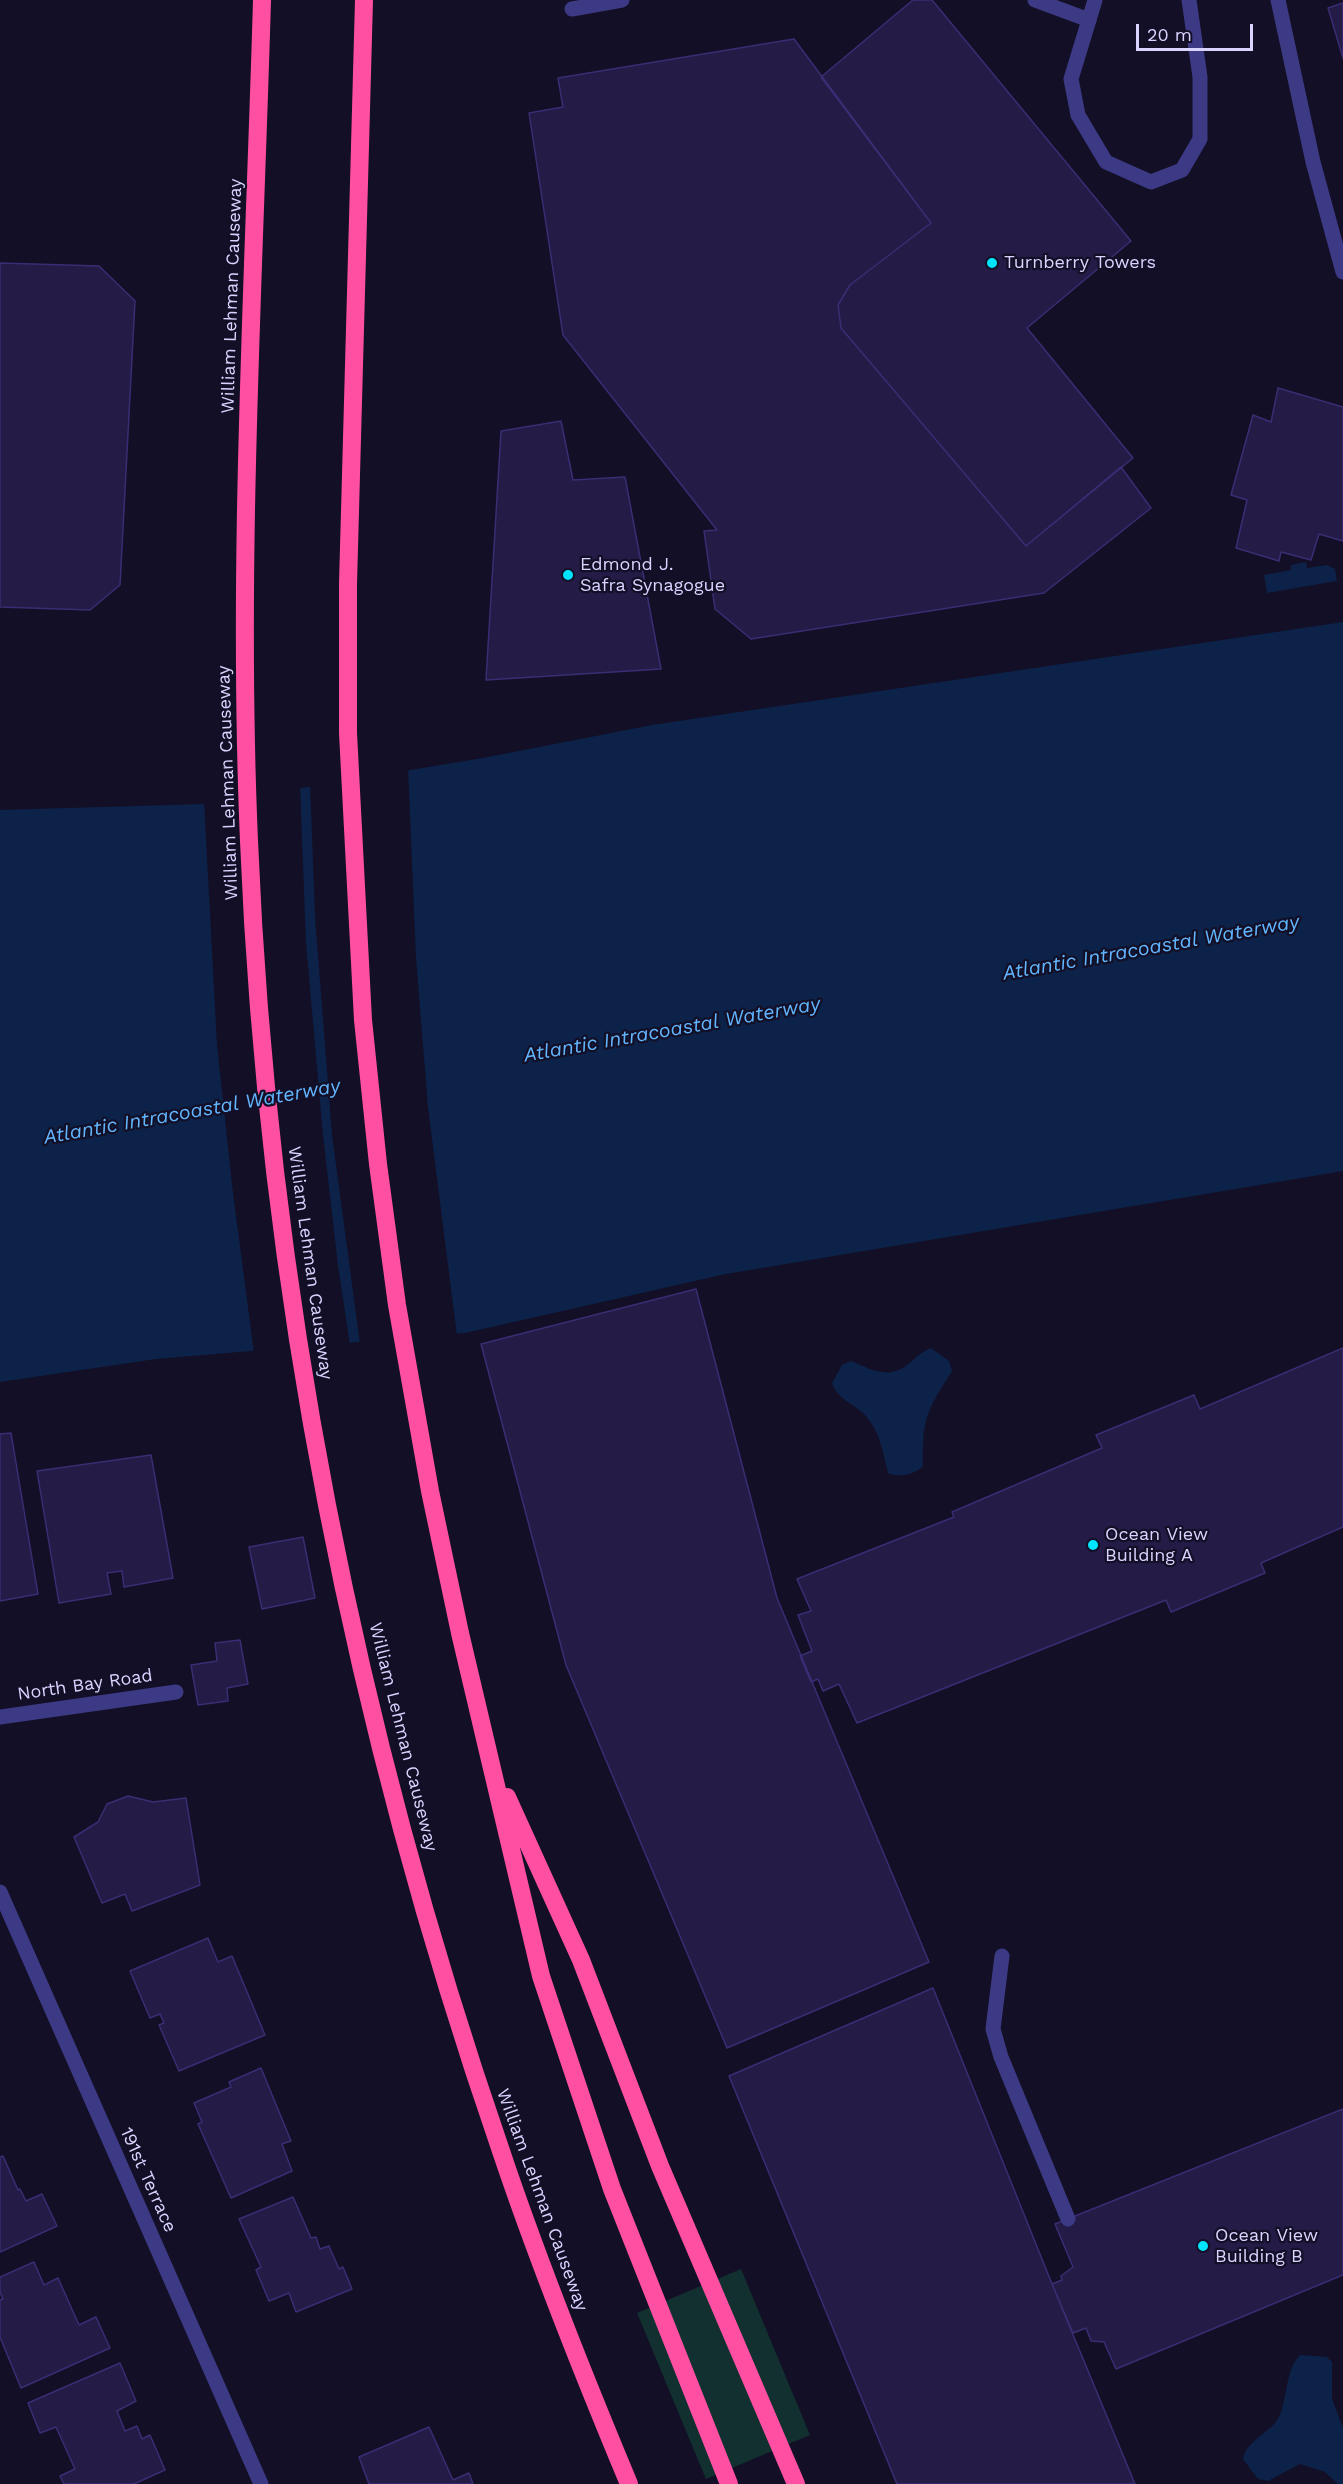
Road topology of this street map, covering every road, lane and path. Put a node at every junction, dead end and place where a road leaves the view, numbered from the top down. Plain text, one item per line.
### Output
1 (262, 0) edge
2 (364, 0) edge
3 (622, 0) edge
4 (1035, 0) edge
5 (1095, 0) edge
6 (1189, 0) edge
7 (1278, 0) edge
8 (573, 9) dead end
9 (1089, 20) junction
10 (1343, 272) edge
11 (176, 1692) dead end
12 (0, 1717) edge
13 (491, 1761) junction
14 (0, 1892) edge
15 (1002, 1956) dead end
16 (1068, 2219) dead end
17 (261, 2484) edge
18 (628, 2484) edge
19 (729, 2484) edge
20 (796, 2484) edge

1 - 18 highway, William Lehman Causeway
2 - 13 highway
3 - 8 street
4 - 9 street
5 - 9 street
6 - 9 street
7 - 10 street
11 - 12 street, North Bay Road
13 - 19 highway
13 - 20 highway
14 - 17 street, 191st Terrace
15 - 16 street

